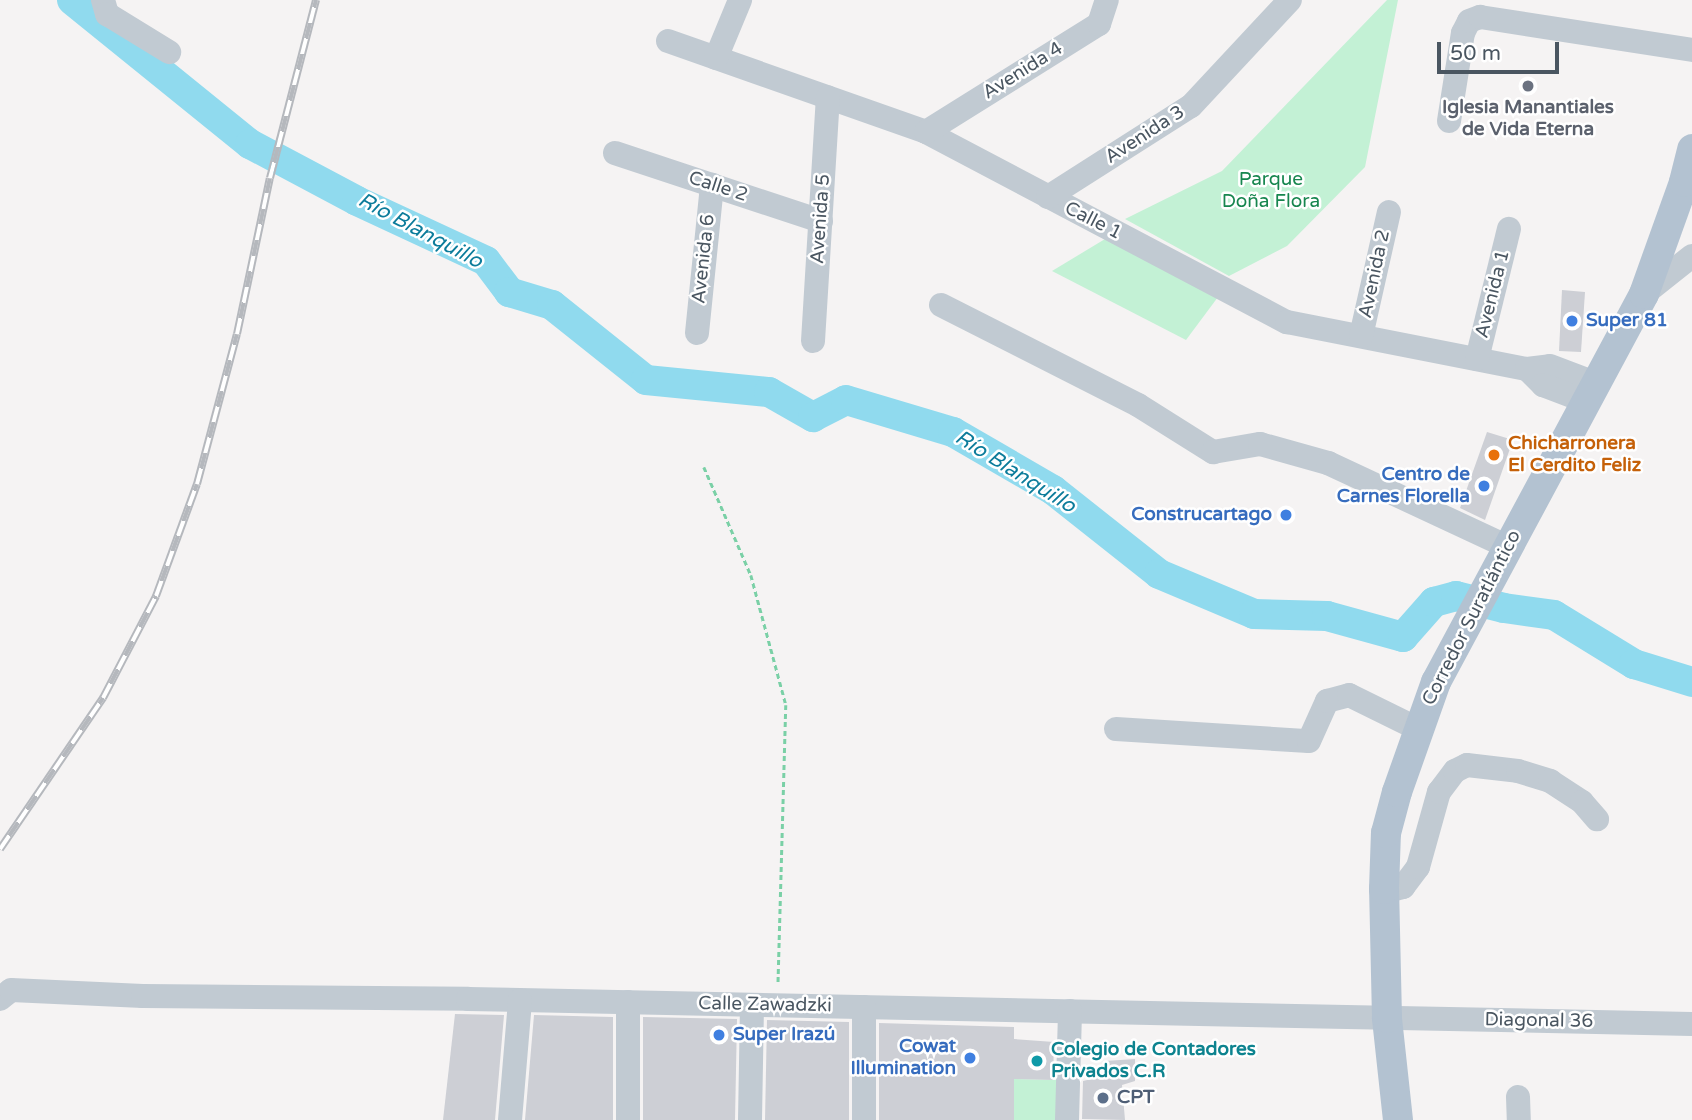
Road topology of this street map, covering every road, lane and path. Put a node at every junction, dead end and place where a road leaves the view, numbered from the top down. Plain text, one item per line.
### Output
1 (103, 0) edge
2 (740, 0) edge
3 (1107, 0) edge
4 (1290, 0) edge
5 (668, 41) dead end
6 (1692, 50) edge
7 (169, 52) dead end
8 (716, 58) junction
9 (828, 97) junction
10 (1449, 121) dead end
11 (926, 132) junction
12 (1692, 149) edge
13 (615, 153) dead end
14 (712, 185) junction
15 (1048, 197) junction
16 (1388, 212) dead end
17 (821, 221) junction
18 (1508, 229) dead end
19 (1692, 256) edge
20 (1644, 295) junction
21 (941, 305) dead end
22 (697, 333) dead end
23 (1361, 337) junction
24 (813, 341) dead end
25 (1477, 359) junction
26 (1590, 392) junction
27 (705, 467) dead end
28 (1501, 559) junction
29 (1130, 723) dead end
30 (1418, 729) junction
31 (1597, 819) dead end
32 (1384, 892) junction
33 (0, 999) edge
34 (520, 1000) junction
35 (628, 1002) junction
36 (752, 1005) junction
37 (777, 1005) junction
38 (864, 1007) junction
39 (1070, 1011) junction
40 (1387, 1018) junction
41 (1692, 1024) edge
42 (510, 1120) edge
43 (628, 1120) edge
44 (750, 1120) edge
45 (864, 1120) edge
46 (1067, 1120) edge
47 (1398, 1120) edge

1 - 7 street
2 - 8 street
3 - 11 street, Avenida 4
4 - 15 street, Avenida 3
5 - 8 street, Calle 1
6 - 10 street
8 - 9 street, Calle 1
9 - 11 street, Calle 1
9 - 17 street, Avenida 5
11 - 15 street, Calle 1
12 - 20 main road, Corredor Suratlántico
13 - 14 street, Calle 2
14 - 17 street, Calle 2
14 - 22 street, Avenida 6
15 - 23 street, Calle 1
16 - 23 street, Avenida 2
17 - 24 street, Avenida 5
18 - 25 street, Avenida 1
19 - 20 street
20 - 26 main road, Corredor Suratlántico
21 - 28 street
23 - 25 street, Calle 1
25 - 26 street, Calle 1
26 - 28 main road, Corredor Suratlántico
27 - 37 path
28 - 30 main road, Corredor Suratlántico
29 - 30 street
30 - 32 main road, Corredor Suratlántico
31 - 32 street
32 - 40 main road, Corredor Suratlántico
33 - 34 street, Calle Zawadzki
34 - 35 street, Calle Zawadzki
34 - 42 street
35 - 36 street, Calle Zawadzki
35 - 43 street
36 - 37 street, Calle Zawadzki
36 - 44 street
37 - 38 street, Calle Zawadzki
38 - 39 street, Calle Zawadzki
38 - 45 street
39 - 40 street, Calle Zawadzki
39 - 46 street
40 - 41 street, Diagonal 36
40 - 47 main road, Corredor Suratlántico

